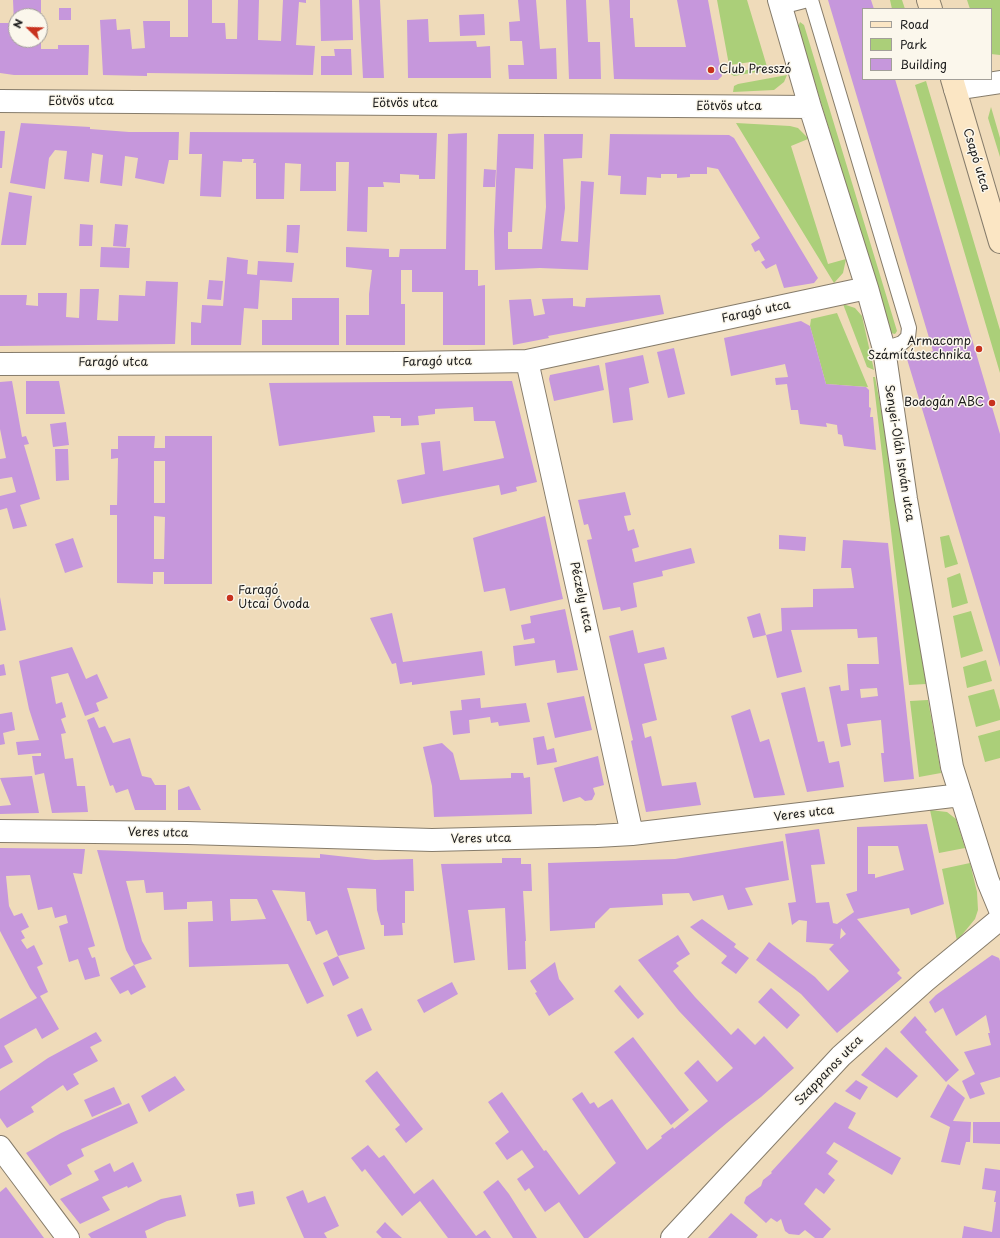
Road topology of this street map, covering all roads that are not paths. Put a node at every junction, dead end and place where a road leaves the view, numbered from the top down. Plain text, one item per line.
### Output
1 (808, 0) edge
2 (811, 0) edge
3 (780, 4) edge
4 (1000, 82) edge
5 (953, 84) edge
6 (0, 101) edge
7 (810, 107) junction
8 (1000, 242) edge
9 (867, 288) junction
10 (884, 349) junction
11 (527, 361) junction
12 (0, 364) edge
13 (961, 795) junction
14 (0, 831) edge
15 (632, 834) junction
16 (1000, 910) edge
17 (1000, 919) edge
18 (0, 1147) edge
19 (68, 1238) edge
20 (672, 1238) edge

1 - 3 lane
2 - 10 lane
3 - 7 street, Senyei-Oláh István utca
4 - 5 street
5 - 8 street, Csapó utca
6 - 7 street, Eötvös utca
7 - 9 street, Senyei-Oláh István utca
9 - 10 street, Senyei-Oláh István utca
9 - 11 street, Faragó utca
10 - 13 street, Senyei-Oláh István utca
11 - 12 street, Faragó utca
11 - 15 street, Péczely utca
13 - 15 street, Veres utca
13 - 16 street, Senyei-Oláh István utca
14 - 15 street, Veres utca
17 - 20 street, Szappanos utca
18 - 19 street

